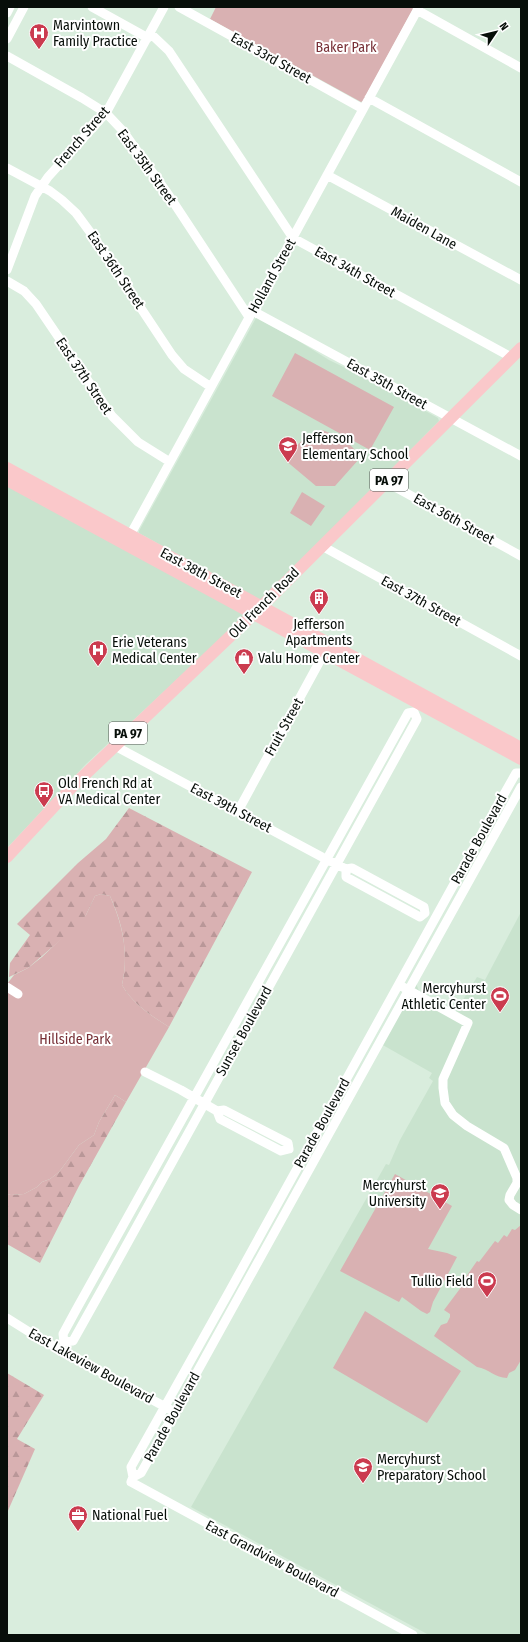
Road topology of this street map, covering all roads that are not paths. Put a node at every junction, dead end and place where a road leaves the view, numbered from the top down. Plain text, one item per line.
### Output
1 (10, 7) edge
2 (24, 7) edge
3 (92, 7) edge
4 (164, 7) edge
5 (180, 7) edge
6 (418, 9) edge
7 (7, 13) edge
8 (149, 35) junction
9 (7, 39) edge
10 (7, 56) edge
11 (521, 68) edge
12 (369, 98) junction
13 (364, 109) junction
14 (106, 113) junction
15 (7, 168) edge
16 (327, 175) junction
17 (521, 182) edge
18 (41, 186) junction
19 (293, 238) junction
20 (7, 270) edge
21 (521, 280) edge
22 (7, 281) edge
23 (251, 314) junction
24 (517, 354) edge
25 (211, 387) junction
26 (450, 419) junction
27 (521, 456) edge
28 (170, 462) junction
29 (7, 468) edge
30 (7, 480) edge
31 (386, 482) junction
32 (128, 540) junction
33 (322, 546) junction
34 (521, 556) edge
35 (258, 610) junction
36 (327, 648) junction
37 (521, 656) edge
38 (419, 704) junction
39 (115, 746) junction
40 (521, 748) edge
41 (521, 759) edge
42 (521, 773) edge
43 (521, 787) edge
44 (238, 811) junction
45 (7, 857) edge
46 (327, 859) junction
47 (336, 864) junction
48 (435, 918) junction
49 (445, 924) junction
50 (398, 985) junction
51 (7, 986) edge
52 (408, 990) junction
53 (18, 994) dead end
54 (145, 1072) dead end
55 (194, 1097) junction
56 (204, 1103) junction
57 (302, 1157) junction
58 (313, 1163) junction
59 (521, 1210) edge
60 (7, 1318) edge
61 (62, 1346) junction
62 (166, 1407) junction
63 (175, 1412) junction
64 (132, 1479) junction
65 (413, 1635) edge

1 - 7 street
2 - 9 street
3 - 8 street, East 34th Street
4 - 8 street, French Street
5 - 13 street, East 33rd Street
6 - 11 street
6 - 12 street, Holland Street
8 - 14 street, French Street
8 - 19 street, East 34th Street
10 - 14 street, East 35th Street
12 - 13 street, Holland Street
12 - 17 street
13 - 16 street, Holland Street
14 - 18 street, French Street
14 - 23 street, East 35th Street
15 - 18 street, East 36th Street
16 - 19 street, Holland Street
16 - 21 street, Maiden Lane
18 - 20 street, French Street
18 - 25 street, East 36th Street
19 - 23 street, Holland Street
19 - 24 street, East 34th Street
22 - 28 street, East 37th Street
23 - 25 street, Holland Street
23 - 26 street, East 35th Street
24 - 26 main road, Old French Road / PA 97
25 - 28 street, Holland Street
26 - 27 street, East 35th Street
26 - 31 main road, Old French Road / PA 97
28 - 32 street, Holland Street
29 - 32 main road, East 38th Street
30 - 32 main road, East 38th Street
31 - 33 main road, Old French Road / PA 97
31 - 34 street, East 36th Street
32 - 35 main road, East 38th Street
33 - 35 main road, Old French Road / PA 97
33 - 37 street, East 37th Street
35 - 36 main road, East 38th Street
35 - 39 main road, Old French Road / PA 97
36 - 38 main road, East 38th Street
36 - 44 street, Fruit Street
38 - 40 main road, East 38th Street
38 - 41 main road, East 38th Street
38 - 46 street, Sunset Boulevard
38 - 47 street, Sunset Boulevard
39 - 44 street, East 39th Street
39 - 45 main road, Old French Road / PA 97
42 - 48 street, Parade Boulevard
43 - 49 street, Parade Boulevard
44 - 46 street, East 39th Street
46 - 47 street, East 39th Street
46 - 55 street, Sunset Boulevard
47 - 48 street, East 39th Street
47 - 56 street, Sunset Boulevard
48 - 49 street, East 39th Street
48 - 50 street, Parade Boulevard
49 - 52 street, Parade Boulevard
50 - 52 street
50 - 57 street, Parade Boulevard
51 - 53 street
52 - 58 street, Parade Boulevard
52 - 59 street
54 - 55 street
55 - 56 street
55 - 61 street, Sunset Boulevard
56 - 57 street
56 - 61 street, Sunset Boulevard
57 - 58 street
57 - 62 street, Parade Boulevard
58 - 63 street, Parade Boulevard
60 - 61 street, East Lakeview Boulevard
61 - 62 street, East Lakeview Boulevard
62 - 63 street, East Lakeview Boulevard
62 - 64 street, Parade Boulevard
63 - 64 street, Parade Boulevard
64 - 65 street, East Grandview Boulevard

